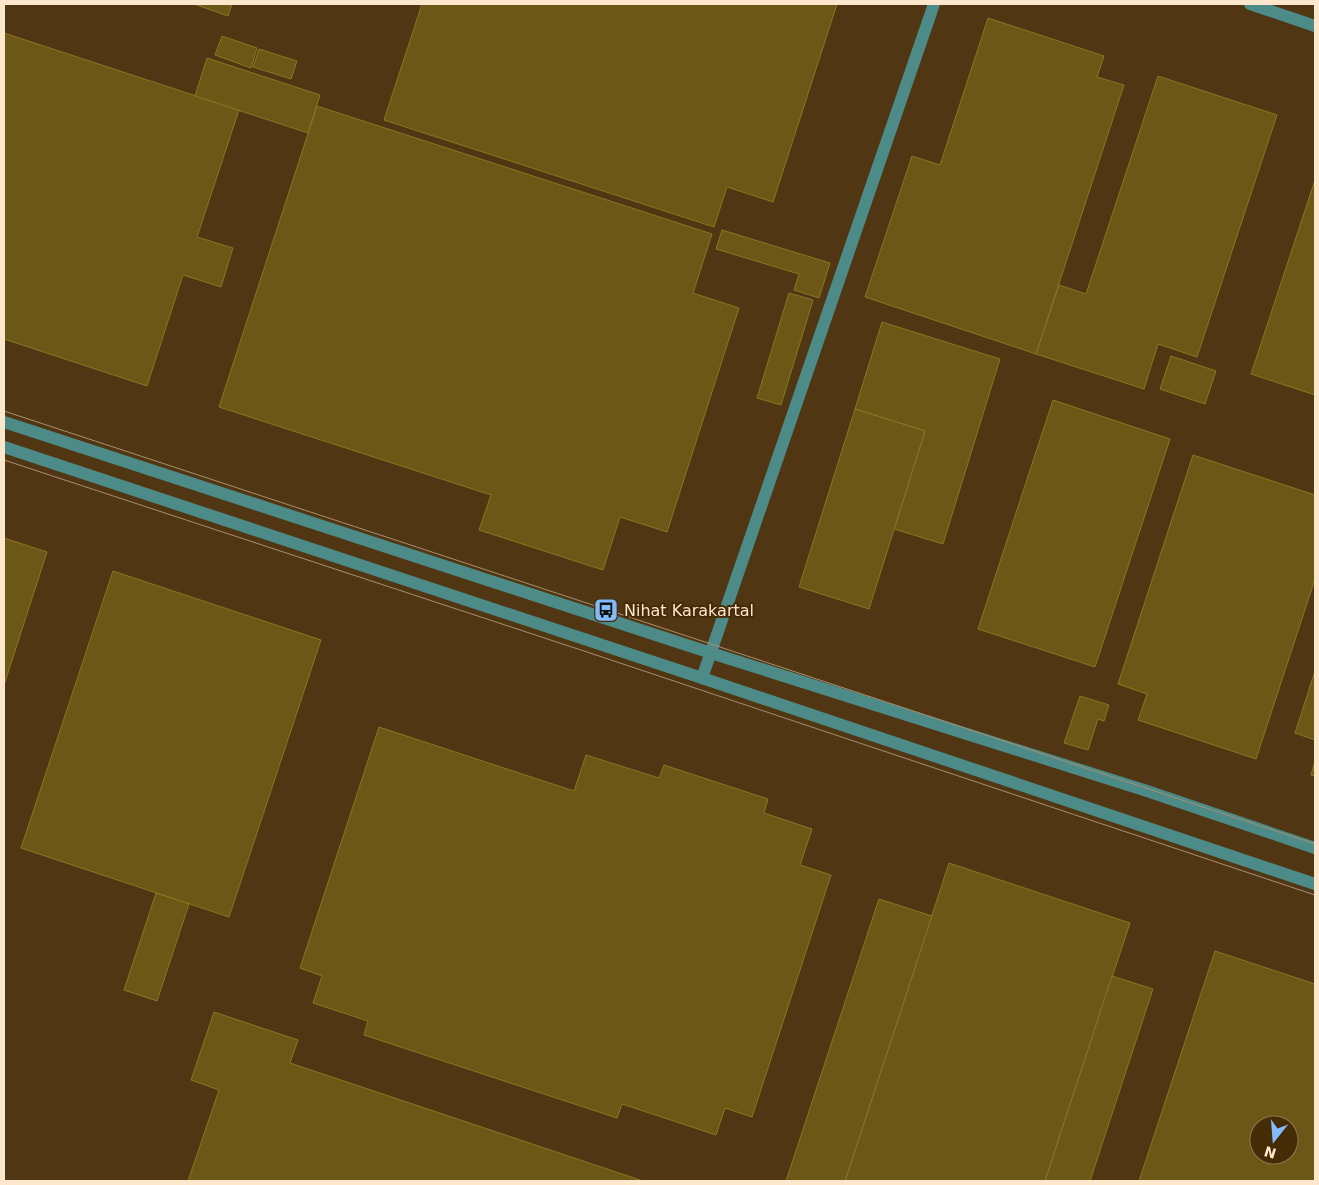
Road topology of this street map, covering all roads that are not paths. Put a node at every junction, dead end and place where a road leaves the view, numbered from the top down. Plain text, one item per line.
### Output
1 (934, 4) edge
2 (1250, 4) edge
3 (1315, 26) edge
4 (4, 422) edge
5 (4, 447) edge
6 (711, 653) junction
7 (702, 678) junction
8 (1315, 848) edge
9 (1315, 884) edge

1 - 6 street
2 - 3 street
4 - 6 street
5 - 7 street
6 - 7 street
6 - 8 street
7 - 9 street

